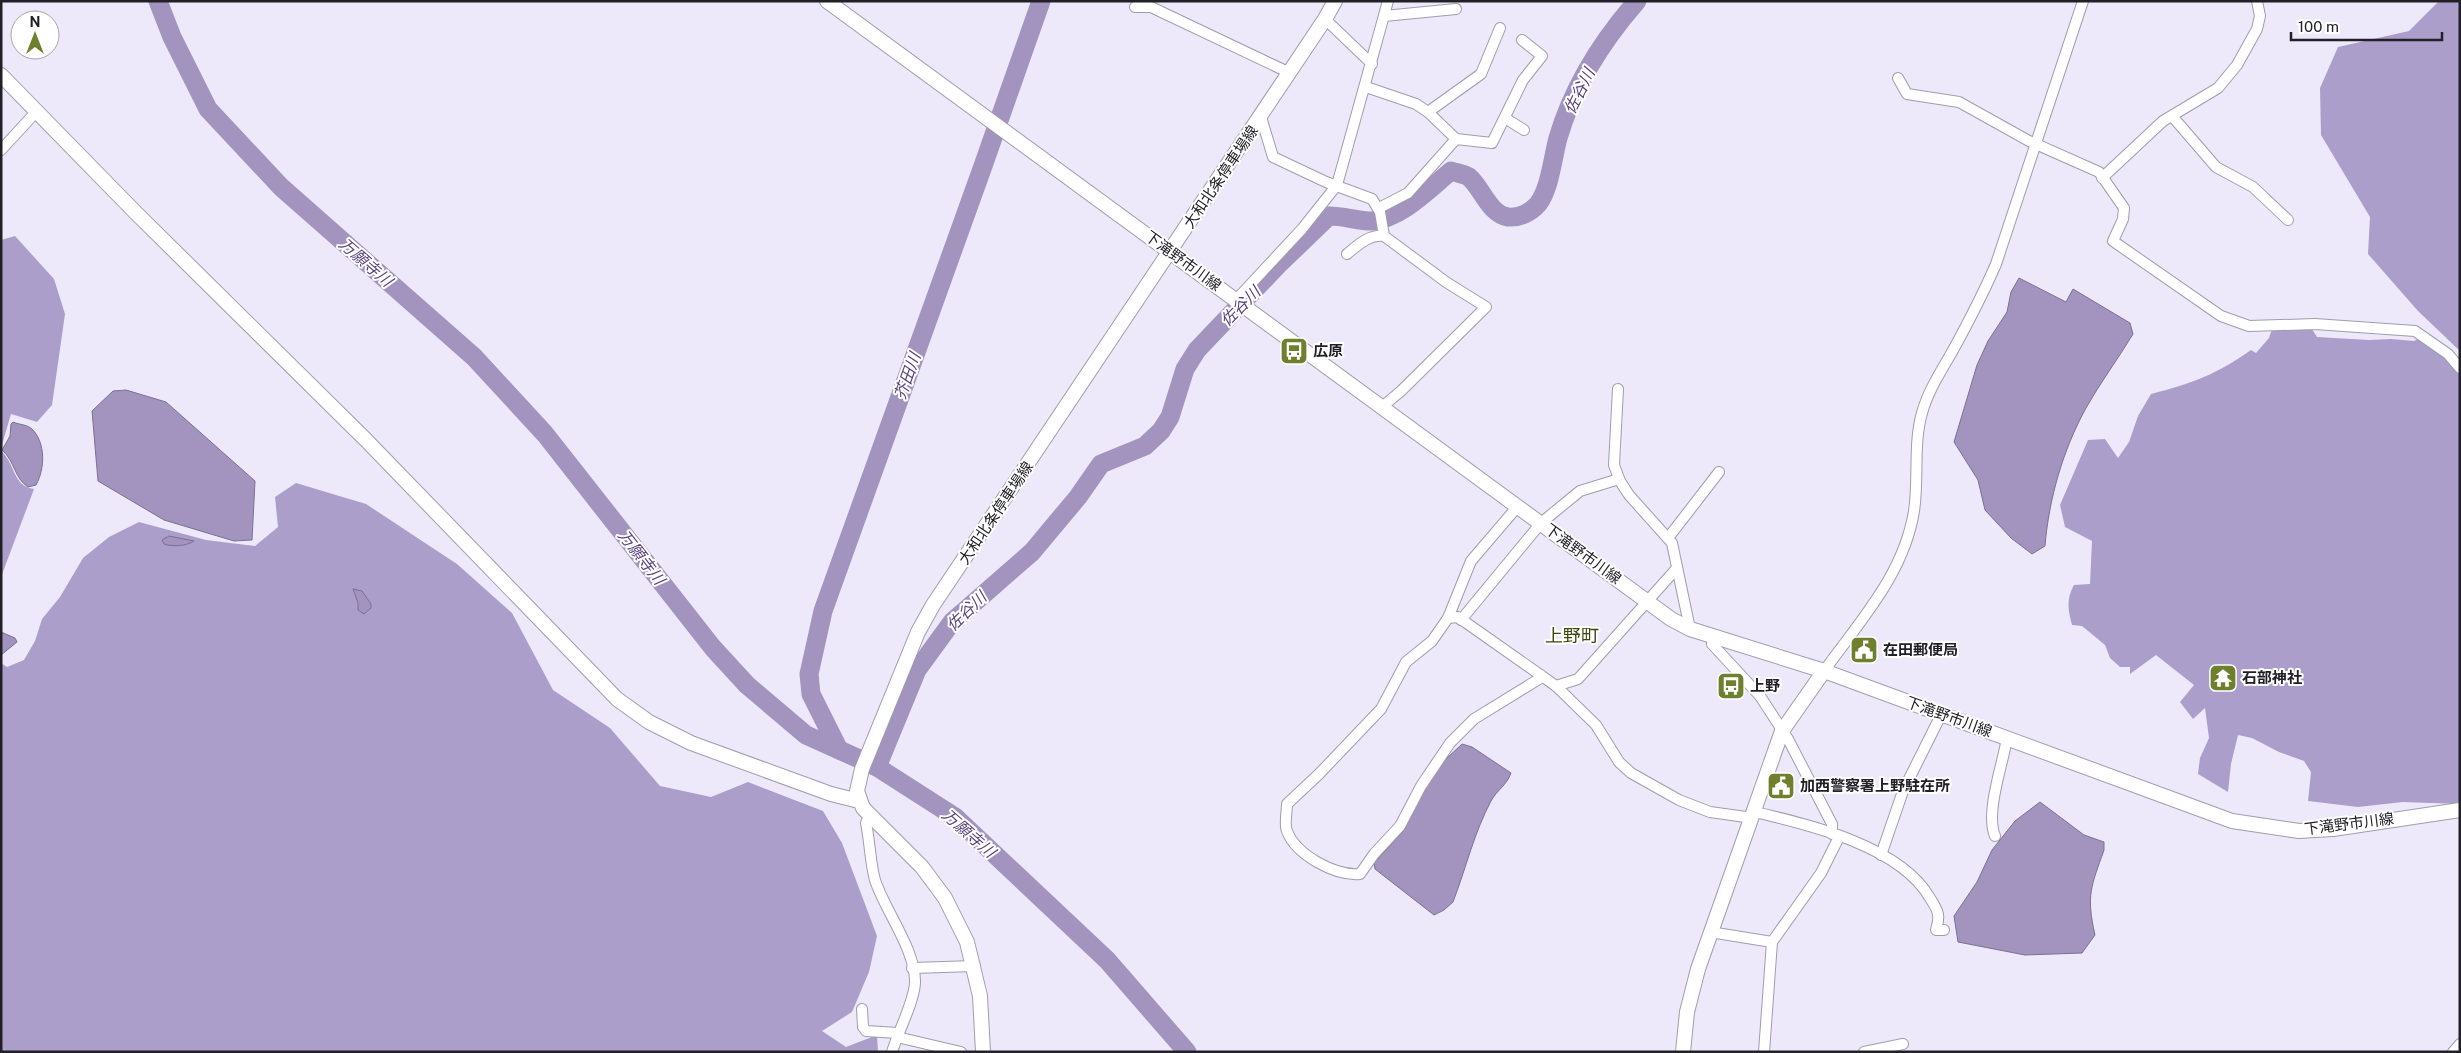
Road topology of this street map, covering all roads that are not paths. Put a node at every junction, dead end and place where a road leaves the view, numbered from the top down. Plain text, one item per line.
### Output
1 (1335, 1) edge
2 (1388, 1) edge
3 (2083, 1) edge
4 (2257, 1) edge
5 (833, 3) edge
6 (1135, 7) dead end
7 (1456, 9) dead end
8 (1384, 16) junction
9 (1326, 19) junction
10 (1500, 28) dead end
11 (1522, 40) dead end
12 (1372, 64) junction
13 (1290, 73) junction
14 (1, 75) edge
15 (1898, 78) dead end
16 (1366, 87) junction
17 (36, 112) junction
18 (1428, 112) junction
19 (2172, 116) junction
20 (1261, 117) junction
21 (1505, 118) junction
22 (1524, 130) dead end
23 (1456, 139) junction
24 (2036, 143) junction
25 (1, 150) edge
26 (2102, 178) junction
27 (1337, 185) junction
28 (1378, 208) junction
29 (2288, 220) dead end
30 (1384, 236) junction
31 (1172, 252) junction
32 (1347, 254) dead end
33 (1241, 304) junction
34 (2460, 368) edge
35 (1618, 388) dead end
36 (1382, 407) junction
37 (1719, 472) dead end
38 (1619, 478) junction
39 (1518, 506) junction
40 (1541, 523) junction
41 (1668, 538) junction
42 (1677, 568) junction
43 (1647, 600) junction
44 (1448, 618) junction
45 (1462, 620) junction
46 (1690, 629) junction
47 (1715, 638) junction
48 (1824, 671) junction
49 (1541, 675) junction
50 (1556, 686) junction
51 (1942, 713) junction
52 (1782, 731) junction
53 (2007, 738) junction
54 (859, 801) junction
55 (2460, 810) edge
56 (1754, 815) junction
57 (869, 816) junction
58 (1835, 835) junction
59 (1995, 836) dead end
60 (1881, 855) junction
61 (1944, 930) dead end
62 (1710, 932) junction
63 (1772, 942) junction
64 (975, 966) junction
65 (912, 968) junction
66 (862, 1008) dead end
67 (897, 1035) junction
68 (1903, 1044) dead end
69 (2460, 1044) edge
70 (892, 1052) edge
71 (961, 1052) edge
72 (983, 1052) edge
73 (1683, 1052) edge
74 (1764, 1052) edge
75 (1864, 1052) edge
76 (2453, 1052) edge

1 - 9 main road, 大和北条停車場線
2 - 8 street
3 - 24 street
4 - 19 street
5 - 31 main road, 下滝野市川線
6 - 13 street
7 - 8 street
8 - 12 street
9 - 12 street
9 - 13 main road, 大和北条停車場線
10 - 18 street
11 - 21 street
12 - 16 street
13 - 20 main road, 大和北条停車場線
14 - 17 main road
15 - 24 street
16 - 18 street
16 - 27 street
17 - 25 street
17 - 54 main road
18 - 23 street
19 - 26 street
19 - 29 street
20 - 27 street
20 - 31 main road, 大和北条停車場線
21 - 22 street
21 - 23 street
23 - 28 street
24 - 26 street
24 - 48 street
26 - 34 street
27 - 28 street
27 - 33 street
28 - 30 street
30 - 32 street
30 - 36 street
31 - 33 main road, 下滝野市川線
31 - 54 main road, 大和北条停車場線
33 - 36 main road, 下滝野市川線
35 - 38 street
36 - 39 main road, 下滝野市川線
37 - 41 street
38 - 40 street
38 - 41 street
39 - 40 main road, 下滝野市川線
39 - 44 street
40 - 43 main road, 下滝野市川線
40 - 45 street
41 - 42 street
42 - 43 street
42 - 46 street
43 - 46 main road, 下滝野市川線
43 - 50 street
44 - 45 street
44 - 49 street
45 - 49 street
46 - 47 main road, 下滝野市川線
47 - 48 main road, 下滝野市川線
47 - 52 street
48 - 51 main road, 下滝野市川線
48 - 52 main road
49 - 50 street
50 - 56 street
51 - 53 main road, 下滝野市川線
51 - 60 street
52 - 56 main road
52 - 58 street
53 - 55 main road, 下滝野市川線
53 - 59 street
54 - 57 main road
56 - 58 street
56 - 62 main road
57 - 64 main road
57 - 65 street
58 - 60 street
58 - 63 street
60 - 61 street
62 - 63 street
62 - 73 main road
63 - 74 street
64 - 65 street
64 - 72 main road
65 - 67 street
66 - 67 street
67 - 70 street
67 - 71 street
68 - 75 street
69 - 76 street

